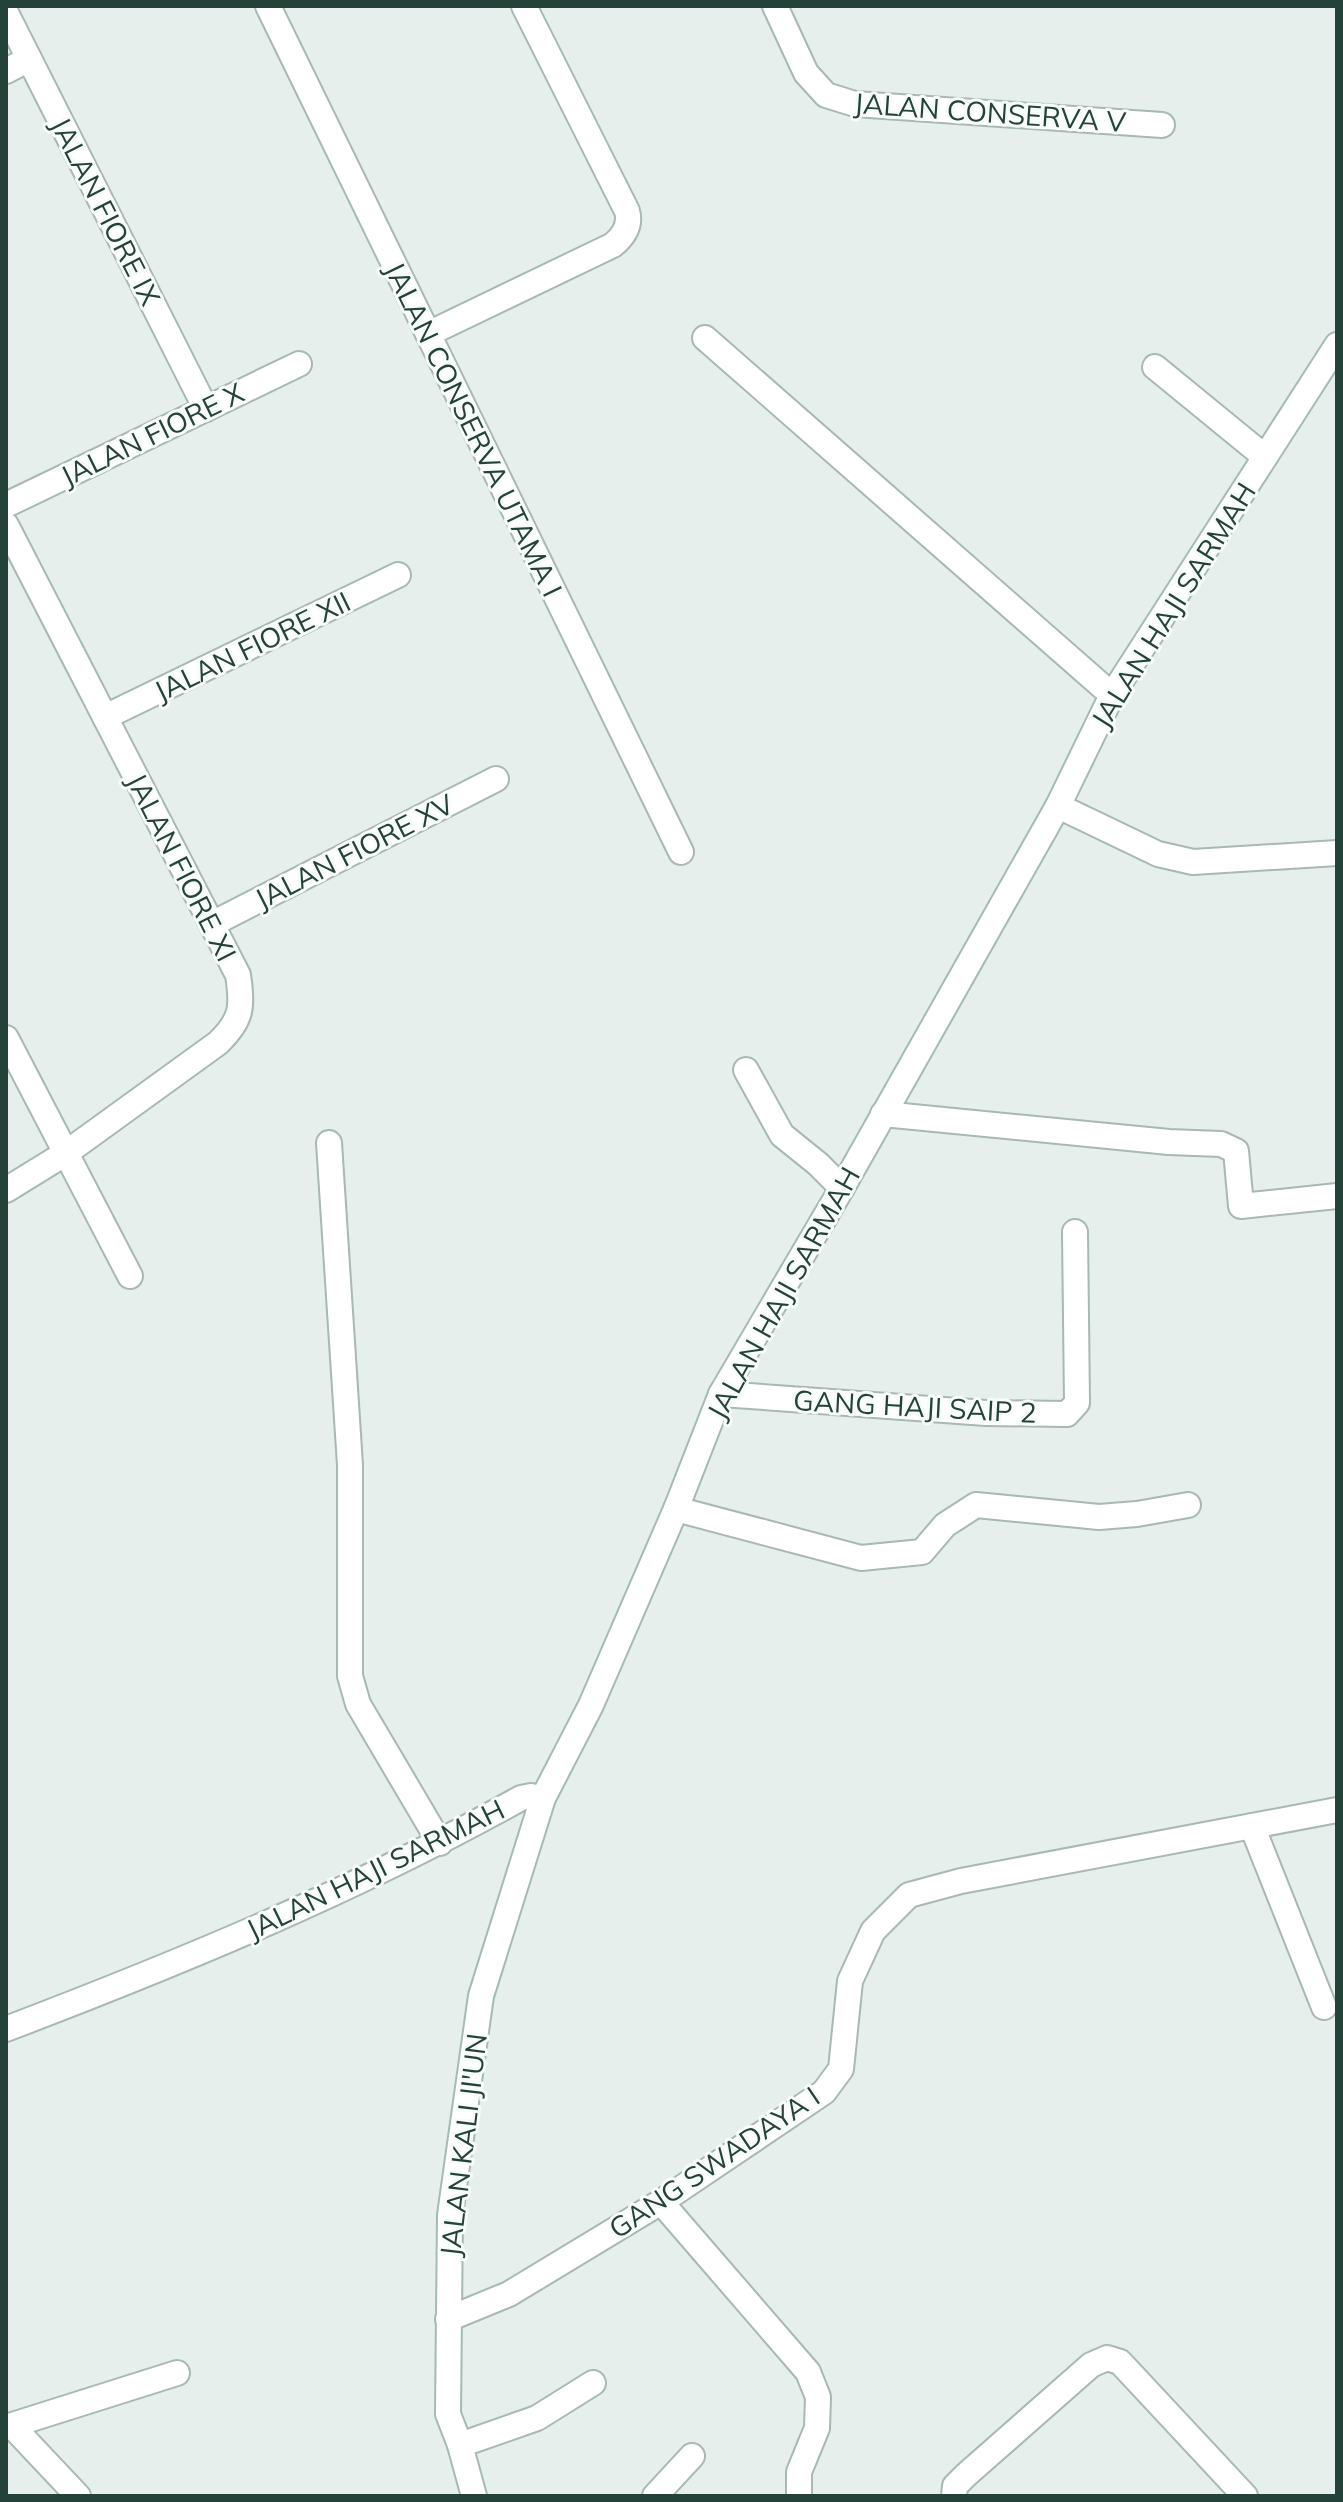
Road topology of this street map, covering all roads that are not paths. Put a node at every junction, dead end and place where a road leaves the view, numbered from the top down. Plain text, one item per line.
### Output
1 (524, 6) edge
2 (775, 6) edge
3 (275, 9) edge
4 (6, 13) edge
5 (29, 59) junction
6 (6, 71) edge
7 (1162, 125) dead end
8 (428, 334) junction
9 (705, 338) dead end
10 (1337, 345) edge
11 (299, 364) dead end
12 (1155, 367) dead end
13 (206, 409) junction
14 (1265, 457) junction
15 (6, 505) edge
16 (6, 525) edge
17 (398, 575) dead end
18 (1112, 695) junction
19 (105, 717) junction
20 (496, 779) dead end
21 (1058, 806) junction
22 (681, 852) dead end
23 (1337, 853) edge
24 (212, 924) junction
25 (6, 1038) edge
26 (746, 1070) dead end
27 (883, 1114) junction
28 (329, 1143) dead end
29 (66, 1153) junction
30 (842, 1188) junction
31 (6, 1190) edge
32 (1336, 1201) edge
33 (1075, 1232) dead end
34 (130, 1276) dead end
35 (721, 1394) junction
36 (1188, 1505) dead end
37 (676, 1509) junction
38 (543, 1798) junction
39 (1337, 1810) edge
40 (1252, 1826) junction
41 (440, 1843) junction
42 (1324, 2007) dead end
43 (6, 2029) edge
44 (661, 2202) junction
45 (448, 2319) junction
46 (177, 2373) dead end
47 (593, 2383) dead end
48 (9, 2427) edge
49 (460, 2445) junction
50 (692, 2456) dead end
51 (78, 2496) edge
52 (474, 2496) edge
53 (655, 2496) edge
54 (799, 2496) edge
55 (954, 2496) edge
56 (1245, 2496) edge

1 - 8 street
2 - 7 street, JALAN CONSERVA V
3 - 8 street, JALAN CONSERVA UTAMA I
4 - 5 street, JALAN FIORE IX
5 - 6 street
5 - 13 street, JALAN FIORE IX
8 - 22 street, JALAN CONSERVA UTAMA I
9 - 18 street
10 - 14 street, JALAN HAJI SARMAH
11 - 13 street, JALAN FIORE X
12 - 14 street
13 - 15 street, JALAN FIORE X
14 - 18 street, JALAN HAJI SARMAH
16 - 19 street, JALAN FIORE XI
17 - 19 street, JALAN FIORE XII
18 - 21 street, JALAN HAJI SARMAH
19 - 24 street, JALAN FIORE XI
20 - 24 street, JALAN FIORE XV
21 - 23 street
21 - 27 street, JALAN HAJI SARMAH
24 - 29 street, JALAN FIORE XI
25 - 29 street
26 - 30 street
27 - 30 street, JALAN HAJI SARMAH
27 - 32 street
28 - 41 street
29 - 31 street, JALAN FIORE XI
29 - 34 street
30 - 35 street, JALAN HAJI SARMAH
33 - 35 street, GANG HAJI SAIP 2
35 - 37 street, JALAN HAJI SARMAH
36 - 37 street
37 - 38 street, JALAN HAJI SARMAH
38 - 41 street, JALAN HAJI SARMAH
38 - 45 street, JALAN KALI JI'UN
39 - 40 street, GANG SWADAYA I
40 - 42 street
40 - 44 street, GANG SWADAYA I
41 - 43 street, JALAN HAJI SARMAH
44 - 45 street, GANG SWADAYA I
44 - 54 street
45 - 49 street, JALAN KALI JI'UN
46 - 48 street
47 - 49 street
48 - 51 street
49 - 52 street, JALAN KALI JI'UN
50 - 53 street
55 - 56 street

